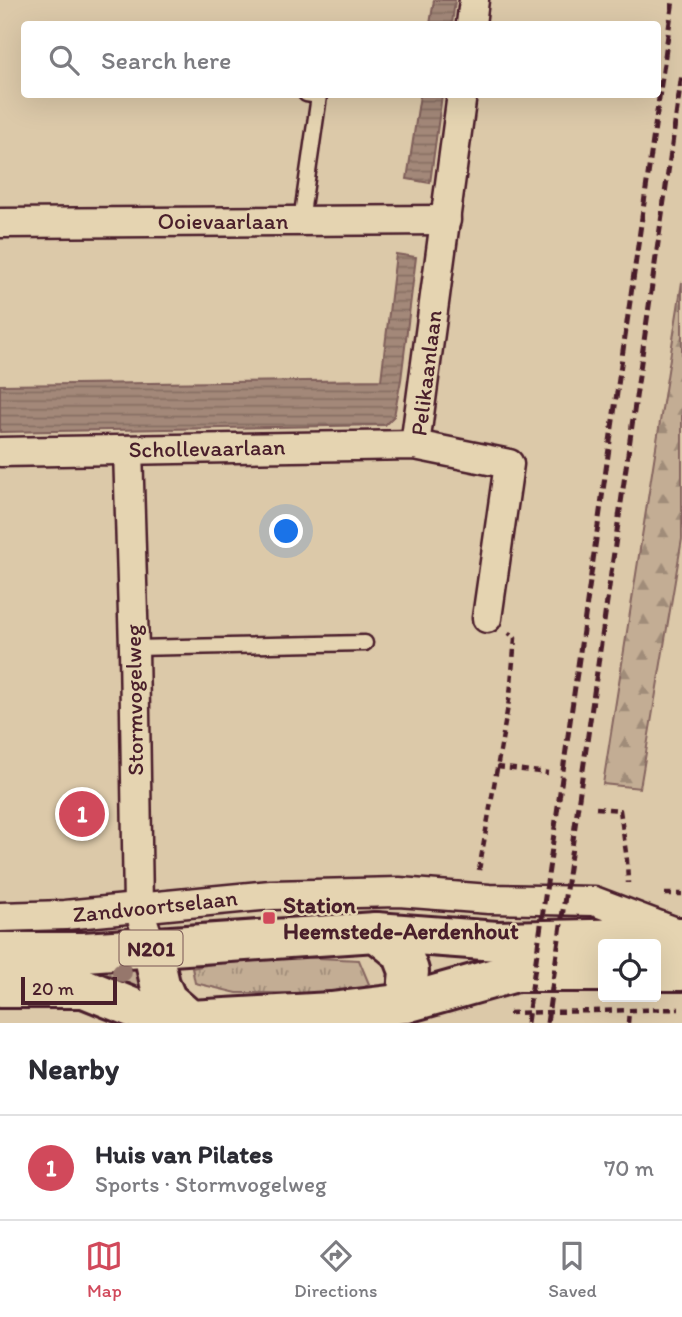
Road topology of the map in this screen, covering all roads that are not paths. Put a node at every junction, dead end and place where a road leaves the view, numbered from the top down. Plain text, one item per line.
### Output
1 (474, 0) edge
2 (471, 21) edge
3 (319, 98) edge
4 (461, 98) edge
5 (446, 220) junction
6 (301, 221) junction
7 (0, 223) edge
8 (415, 445) junction
9 (128, 450) junction
10 (0, 452) edge
11 (487, 618) road end
12 (365, 643) dead end
13 (134, 648) junction
14 (138, 907) junction
15 (0, 917) edge
16 (376, 932) junction
17 (682, 936) edge
18 (152, 948) junction
19 (0, 952) edge
20 (661, 971) edge
21 (682, 971) edge
22 (598, 972) edge
23 (0, 988) edge
24 (404, 1013) edge
25 (190, 1020) junction

1 - 2 street
3 - 6 lane
4 - 5 street, Pelikaanlaan
5 - 6 street, Ooievaarlaan
5 - 8 street, Pelikaanlaan
6 - 7 street, Ooievaarlaan
8 - 9 street, Schollevaarlaan
8 - 11 street, Pelikaanlaan
9 - 10 street, Schollevaarlaan
9 - 13 street, Stormvogelweg
12 - 13 lane
13 - 14 street, Stormvogelweg
14 - 15 street, Zandvoortselaan
14 - 17 street, Zandvoortselaan
14 - 18 street, Stormvogelweg
16 - 17 main road, Zandvoortselaan / N201
16 - 18 main road, Zandvoortselaan / N201
16 - 24 main road
18 - 19 main road, Zandvoortselaan / N201
18 - 25 main road, N201
20 - 21 main road
22 - 24 main road, N201
23 - 25 main road, N201
24 - 25 main road, N201

